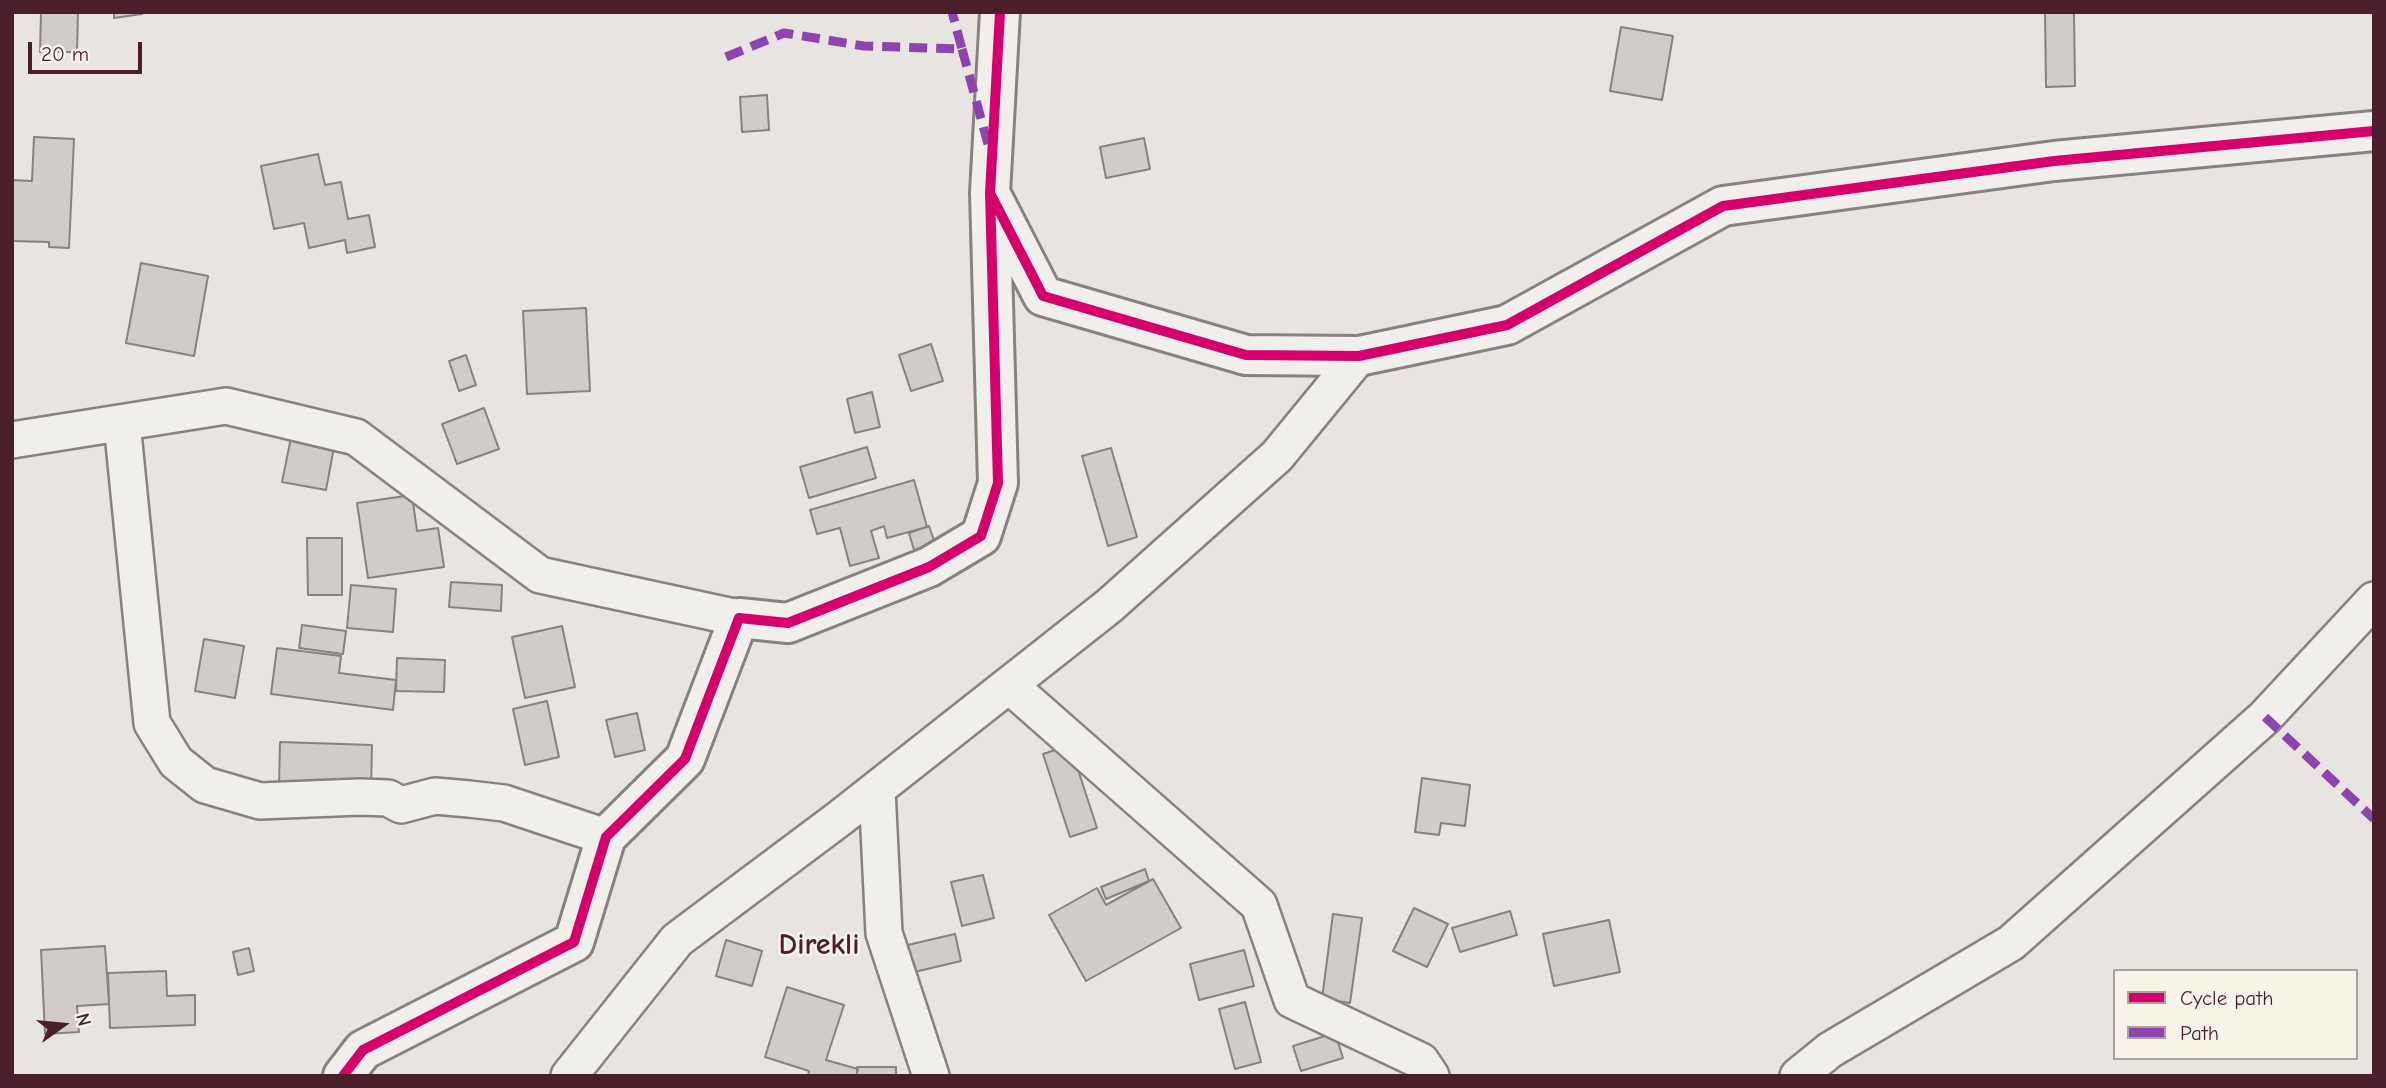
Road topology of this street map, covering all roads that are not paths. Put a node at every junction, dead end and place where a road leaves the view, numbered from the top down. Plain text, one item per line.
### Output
1 (1000, 12) edge
2 (2374, 131) edge
3 (990, 193) junction
4 (1359, 356) junction
5 (122, 423) junction
6 (12, 440) edge
7 (2374, 600) edge
8 (739, 618) junction
9 (1009, 685) junction
10 (877, 789) junction
11 (607, 837) junction
12 (343, 1076) edge
13 (569, 1076) edge
14 (931, 1076) edge
15 (1431, 1076) edge
16 (1798, 1076) edge

1 - 3 street
2 - 4 street
3 - 4 street
3 - 8 street
4 - 9 street
5 - 6 street
5 - 8 street
5 - 11 street
7 - 16 street
8 - 11 street
9 - 10 street
9 - 15 street
10 - 13 street
10 - 14 street
11 - 12 street

